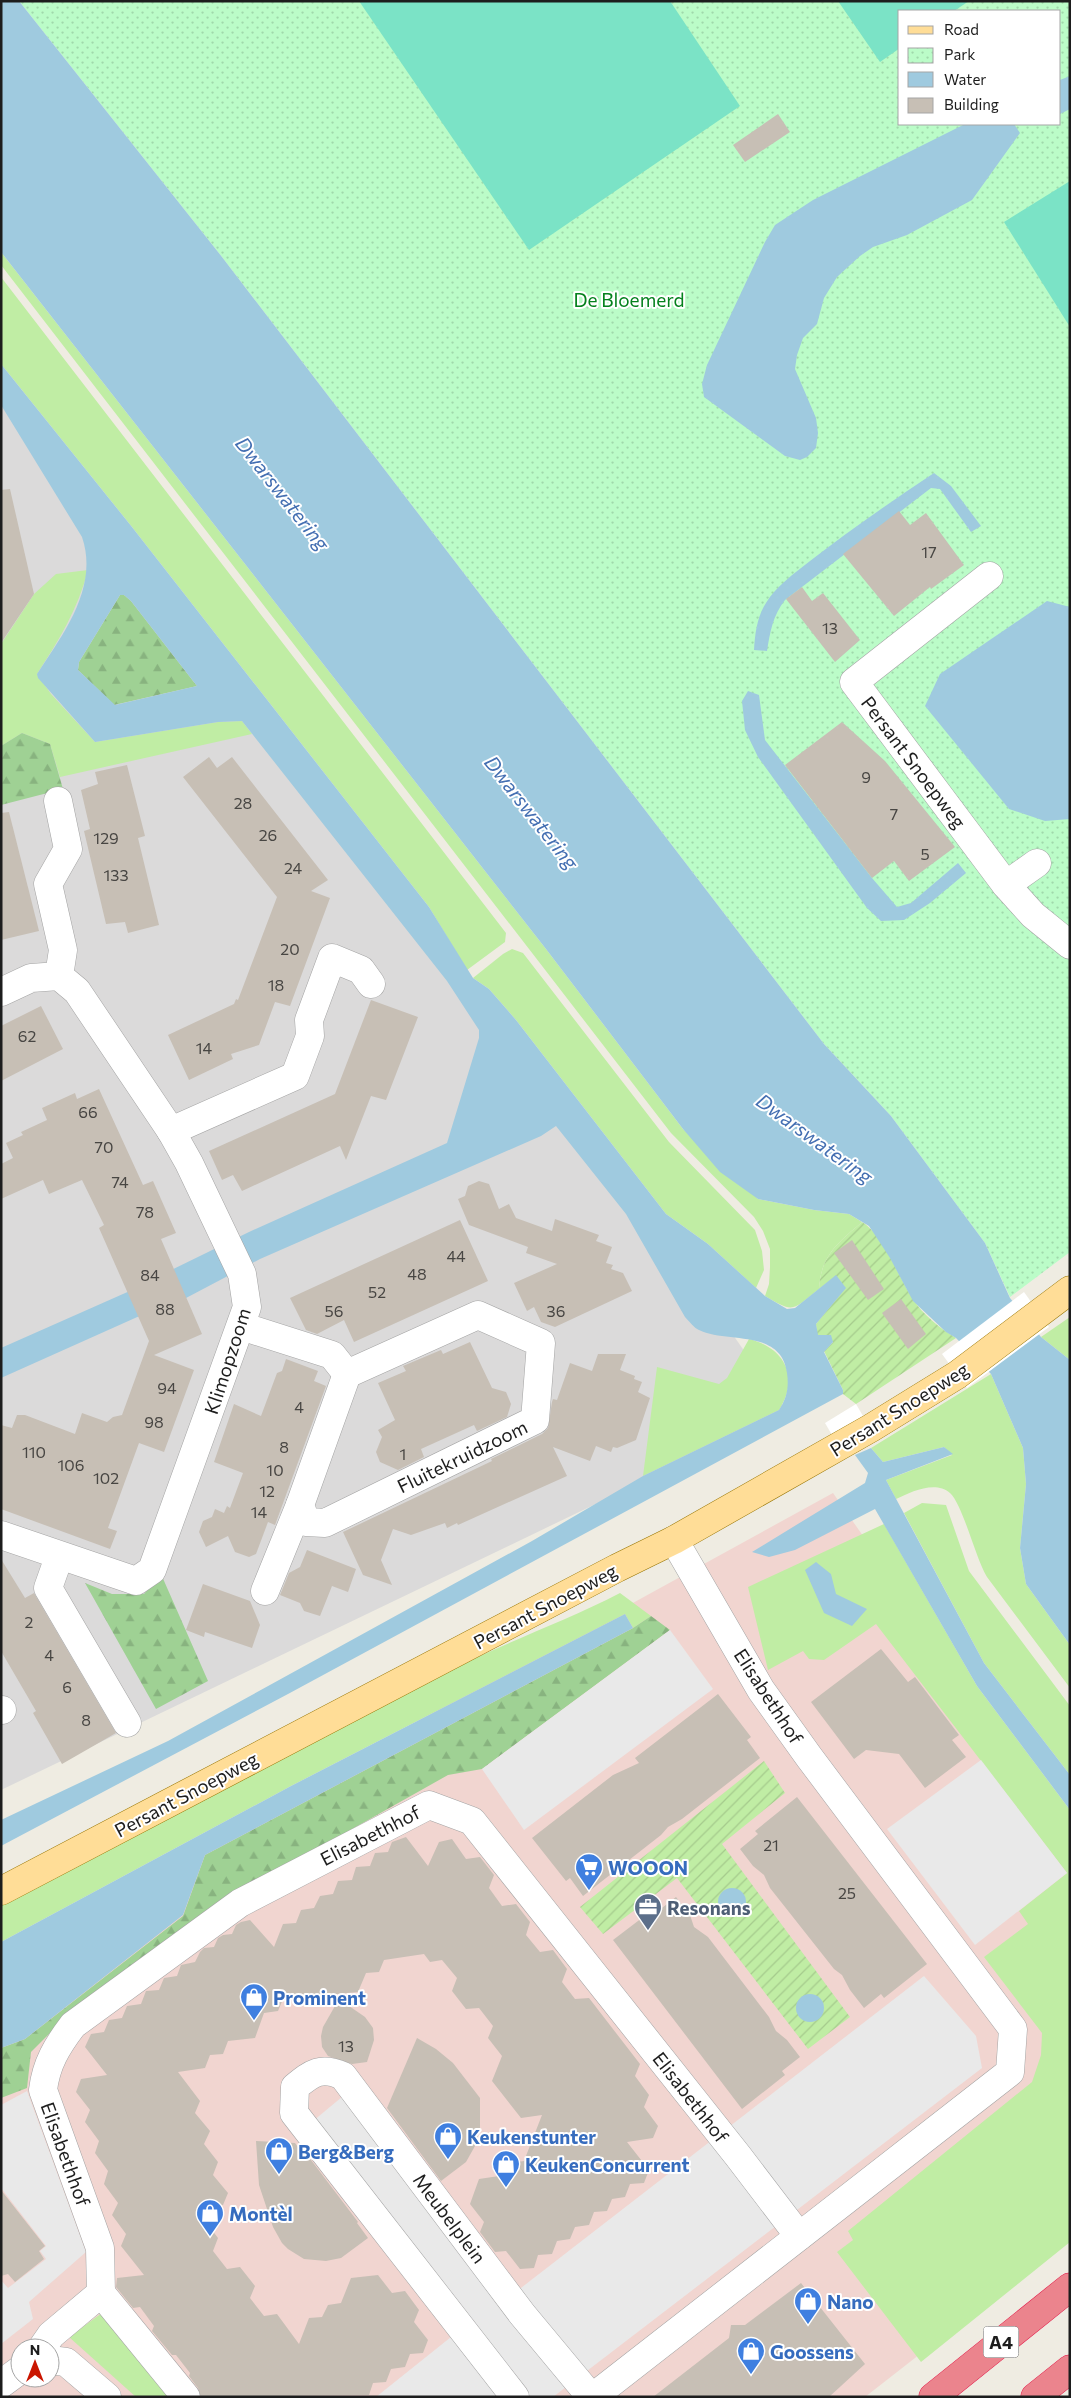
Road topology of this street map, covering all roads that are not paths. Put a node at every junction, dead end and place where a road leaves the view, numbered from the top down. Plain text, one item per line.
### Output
1 (989, 576) dead end
2 (58, 801) dead end
3 (1037, 863) dead end
4 (1006, 885) junction
5 (1070, 945) edge
6 (59, 976) junction
7 (371, 984) dead end
8 (1, 992) edge
9 (172, 1131) junction
10 (1070, 1290) edge
11 (241, 1326) junction
12 (347, 1374) junction
13 (300, 1505) junction
14 (1, 1535) edge
15 (674, 1540) junction
16 (59, 1557) junction
17 (265, 1591) dead end
18 (127, 1723) dead end
19 (1, 1891) edge
20 (798, 2236) junction
21 (1070, 2287) edge
22 (101, 2294) junction
23 (49, 2338) edge
24 (60, 2361) edge
25 (1070, 2369) edge
26 (107, 2397) edge
27 (186, 2397) edge
28 (515, 2397) edge
29 (592, 2397) edge
30 (933, 2397) edge
31 (1035, 2397) edge

1 - 4 street, Persant Snoepweg
2 - 6 street
3 - 4 street
4 - 5 street, Persant Snoepweg
6 - 8 street
6 - 9 street, Klimopzoom
7 - 9 street
9 - 11 street, Klimopzoom
10 - 15 main road, Persant Snoepweg
11 - 12 street
11 - 16 street, Klimopzoom
12 - 13 street
12 - 13 street, Fluitekruidzoom
13 - 17 street
14 - 16 street
15 - 19 main road, Persant Snoepweg
15 - 20 street, Elisabethhof
16 - 18 street
20 - 22 street, Elisabethhof
20 - 29 street, Elisabethhof
21 - 30 highway, A4
22 - 23 street
22 - 27 street
24 - 26 street
25 - 31 highway
28 - 29 street, Meubelplein

